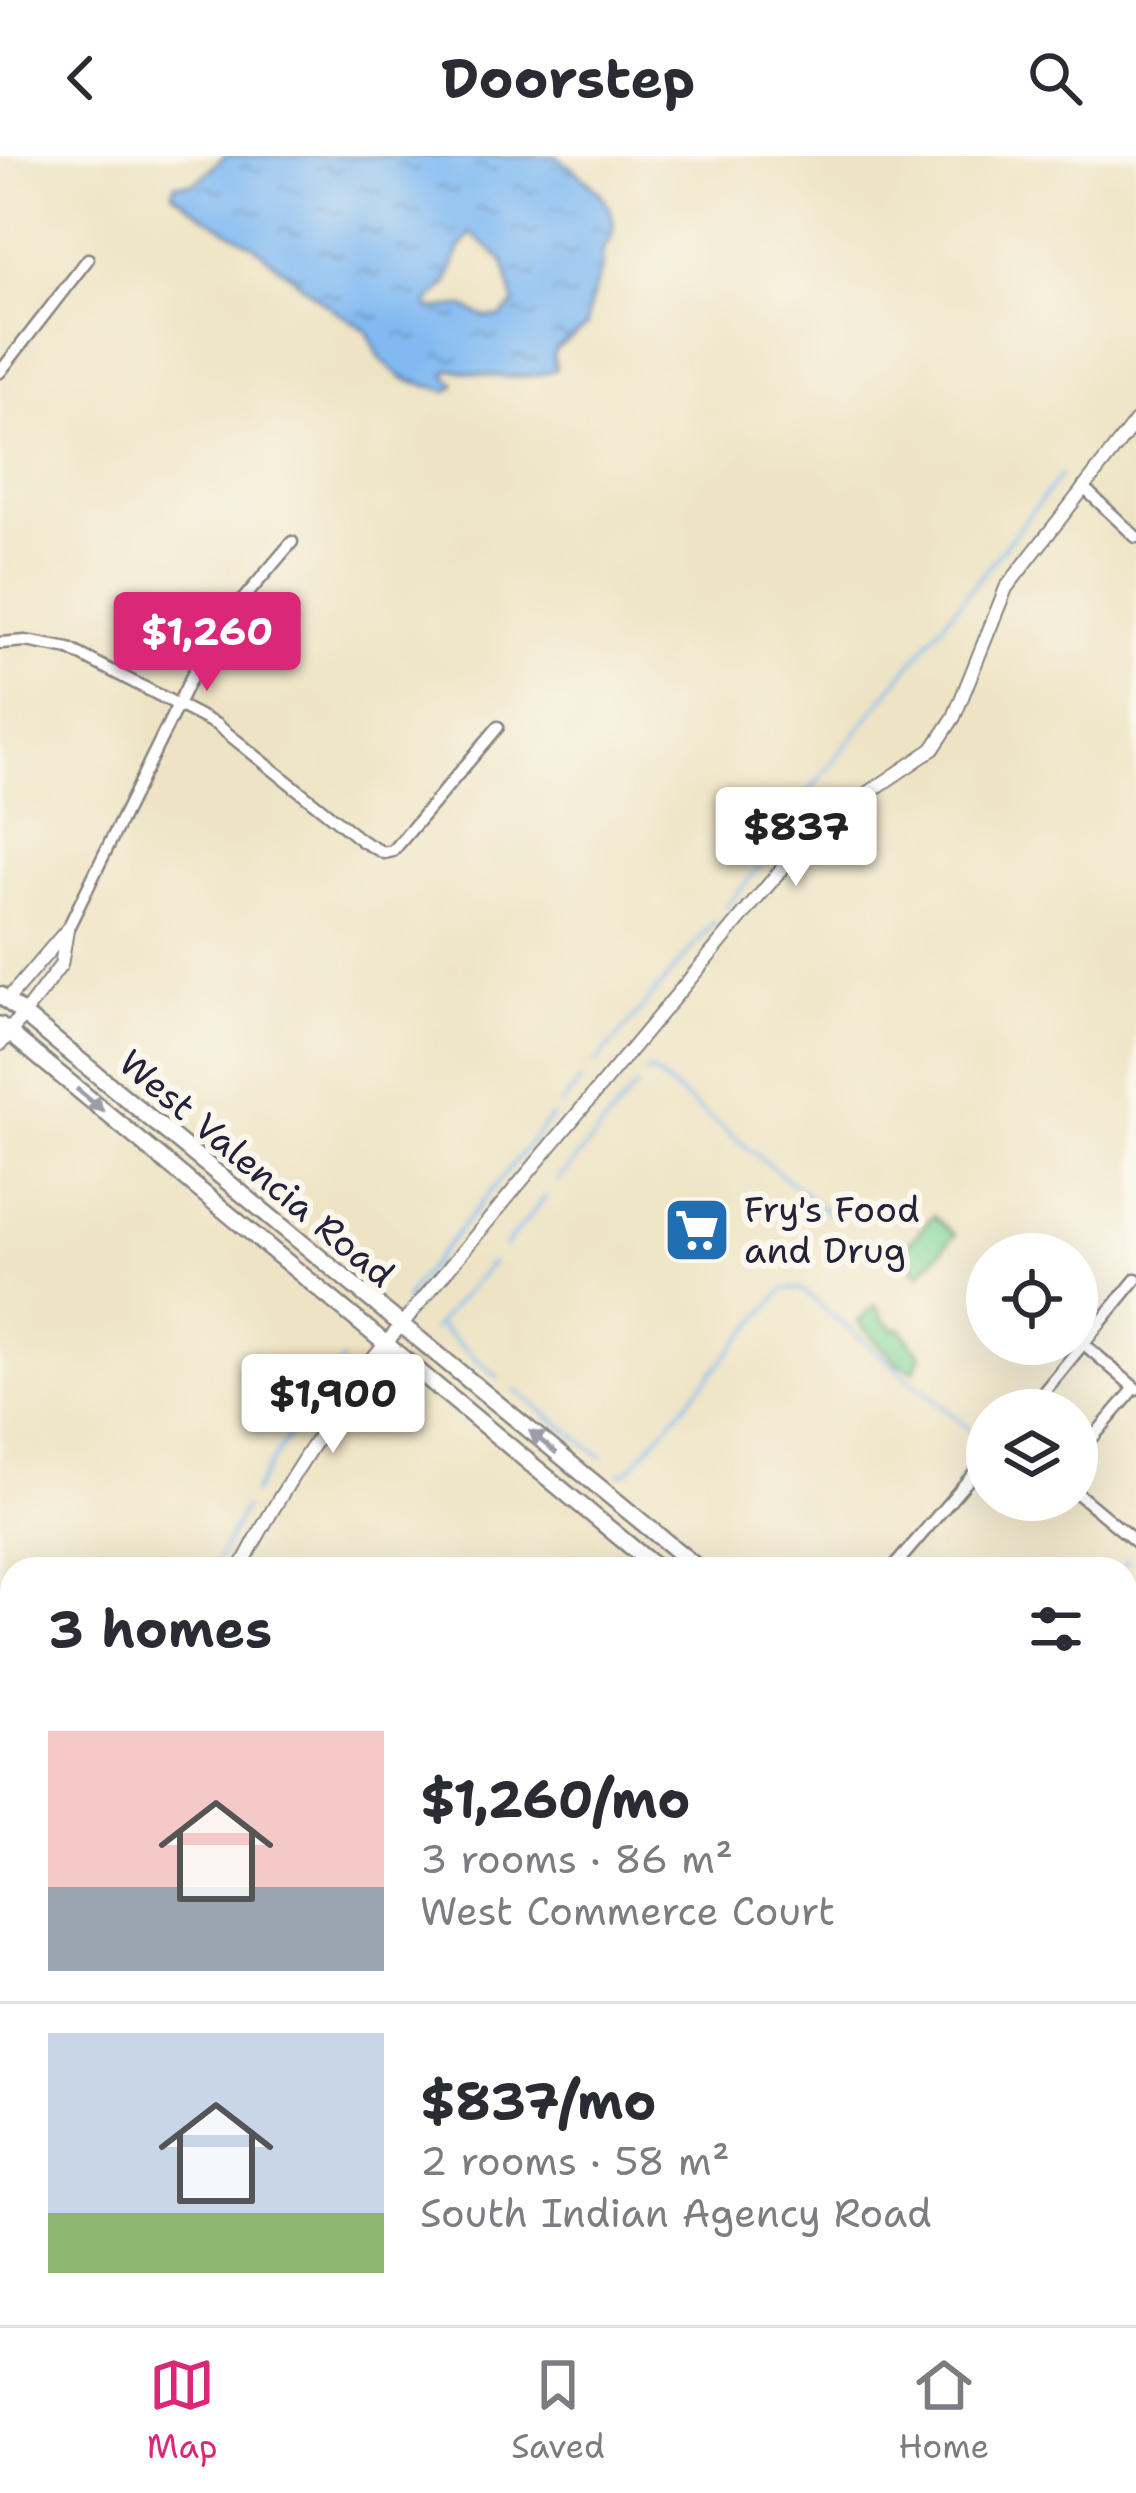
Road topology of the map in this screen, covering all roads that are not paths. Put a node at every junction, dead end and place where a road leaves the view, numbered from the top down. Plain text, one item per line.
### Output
1 (88, 260) dead end
2 (0, 372) edge
3 (1136, 421) edge
4 (1083, 487) junction
5 (1136, 537) edge
6 (292, 542) dead end
7 (0, 643) edge
8 (176, 704) junction
9 (498, 727) dead end
10 (67, 930) junction
11 (2, 1001) edge
12 (24, 1014) junction
13 (3, 1034) edge
14 (219, 1176) junction
15 (203, 1194) junction
16 (1136, 1279) edge
17 (1098, 1326) edge
18 (401, 1327) junction
19 (386, 1345) junction
20 (1098, 1356) edge
21 (1066, 1365) edge
22 (1046, 1389) edge
23 (1136, 1389) edge
24 (1098, 1432) edge
25 (589, 1480) junction
26 (966, 1483) edge
27 (572, 1498) junction
28 (1098, 1510) edge
29 (1136, 1542) edge
30 (246, 1557) edge
31 (643, 1557) edge
32 (684, 1557) edge
33 (904, 1557) edge

1 - 2 street
3 - 4 street
4 - 5 street
4 - 18 street
6 - 8 street
7 - 8 street
8 - 9 street
8 - 10 street
10 - 11 street
10 - 12 street
11 - 12 main road, West Valencia Road
12 - 13 main road
12 - 14 main road, West Valencia Road
13 -> 15 main road, West Valencia Road
14 - 15 main road
14 - 18 main road, West Valencia Road
15 - 19 main road, West Valencia Road
16 - 17 street
18 - 19 street
25 -> 18 main road, West Valencia Road
19 - 27 main road, West Valencia Road
19 - 30 street
20 - 23 street
21 - 22 street
23 - 24 street
25 - 27 main road
25 - 32 main road, West Valencia Road
26 - 33 street
27 - 31 main road, West Valencia Road
28 - 29 street

